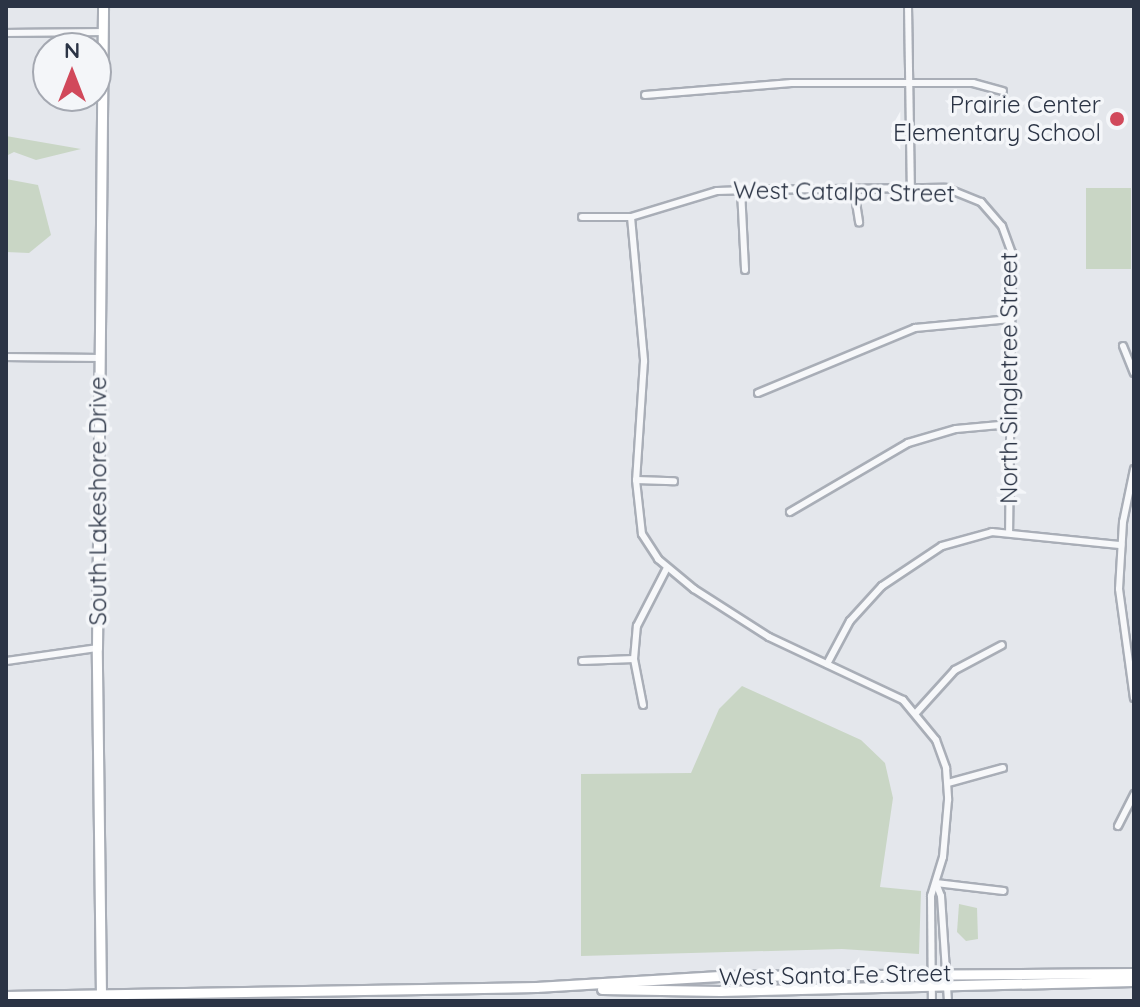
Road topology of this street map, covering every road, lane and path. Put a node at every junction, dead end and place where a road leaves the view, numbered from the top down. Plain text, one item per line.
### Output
1 (103, 6) edge
2 (908, 6) edge
3 (103, 32) edge
4 (6, 33) edge
5 (32, 33) edge
6 (912, 84) junction
7 (1003, 91) dead end
8 (645, 95) dead end
9 (102, 112) edge
10 (911, 189) junction
11 (741, 190) junction
12 (854, 190) junction
13 (582, 217) dead end
14 (631, 217) junction
15 (859, 223) dead end
16 (1002, 226) joint
17 (745, 270) dead end
18 (1011, 319) junction
19 (1123, 346) dead end
20 (6, 357) edge
21 (99, 358) junction
22 (1134, 373) edge
23 (758, 393) dead end
24 (1011, 424) junction
25 (1134, 469) edge
26 (636, 480) junction
27 (674, 481) dead end
28 (790, 512) dead end
29 (1009, 532) junction
30 (1121, 545) junction
31 (667, 568) junction
32 (1002, 645) dead end
33 (97, 648) junction
34 (634, 659) junction
35 (6, 661) edge
36 (582, 661) dead end
37 (827, 664) junction
38 (1134, 698) edge
39 (643, 705) dead end
40 (916, 713) junction
41 (1003, 768) dead end
42 (948, 783) junction
43 (1134, 794) edge
44 (1118, 826) dead end
45 (936, 883) junction
46 (1004, 891) dead end
47 (931, 972) junction
48 (947, 972) junction
49 (1134, 973) edge
50 (1134, 981) edge
51 (536, 987) junction
52 (931, 987) junction
53 (948, 987) junction
54 (6, 996) edge
55 (101, 996) junction
56 (932, 1001) edge
57 (948, 1001) edge

1 - 3 street, South Lakeshore Drive
2 - 6 street
4 - 5 street
6 - 7 street
6 - 8 street
6 - 10 street
9 - 21 street, South Lakeshore Drive
10 - 12 street, West Catalpa Street
10 - 16 street, West Catalpa Street
11 - 12 street, West Catalpa Street
11 - 14 street, West Catalpa Street
11 - 17 street
12 - 15 street
13 - 14 street, West Catalpa Street
14 - 26 street
16 - 18 street, North Singletree Street
18 - 23 street
18 - 24 street, North Singletree Street
19 - 22 street
20 - 21 street
21 - 33 street, South Lakeshore Drive
24 - 28 street
24 - 29 street, North Singletree Street
25 - 30 street
26 - 27 street
26 - 31 street
29 - 30 street
29 - 37 street
30 - 38 street
31 - 34 street
31 - 37 street
32 - 40 street
33 - 35 street
33 - 55 street, South Lakeshore Drive
34 - 36 street
34 - 39 street
37 - 40 street
40 - 42 street
41 - 42 street
42 - 45 street
43 - 44 street
45 - 46 street
45 - 47 street
45 - 48 street
47 - 48 street, West Santa Fe Street
47 - 51 street, West Santa Fe Street
47 - 52 street
48 - 49 street, West Santa Fe Street
48 - 53 street
50 - 53 street, West Santa Fe Street
51 - 52 street, West Santa Fe Street
51 - 55 street, West Santa Fe Street
52 - 53 street, West Santa Fe Street
52 - 56 street
53 - 57 street
54 - 55 street, West Santa Fe Street

